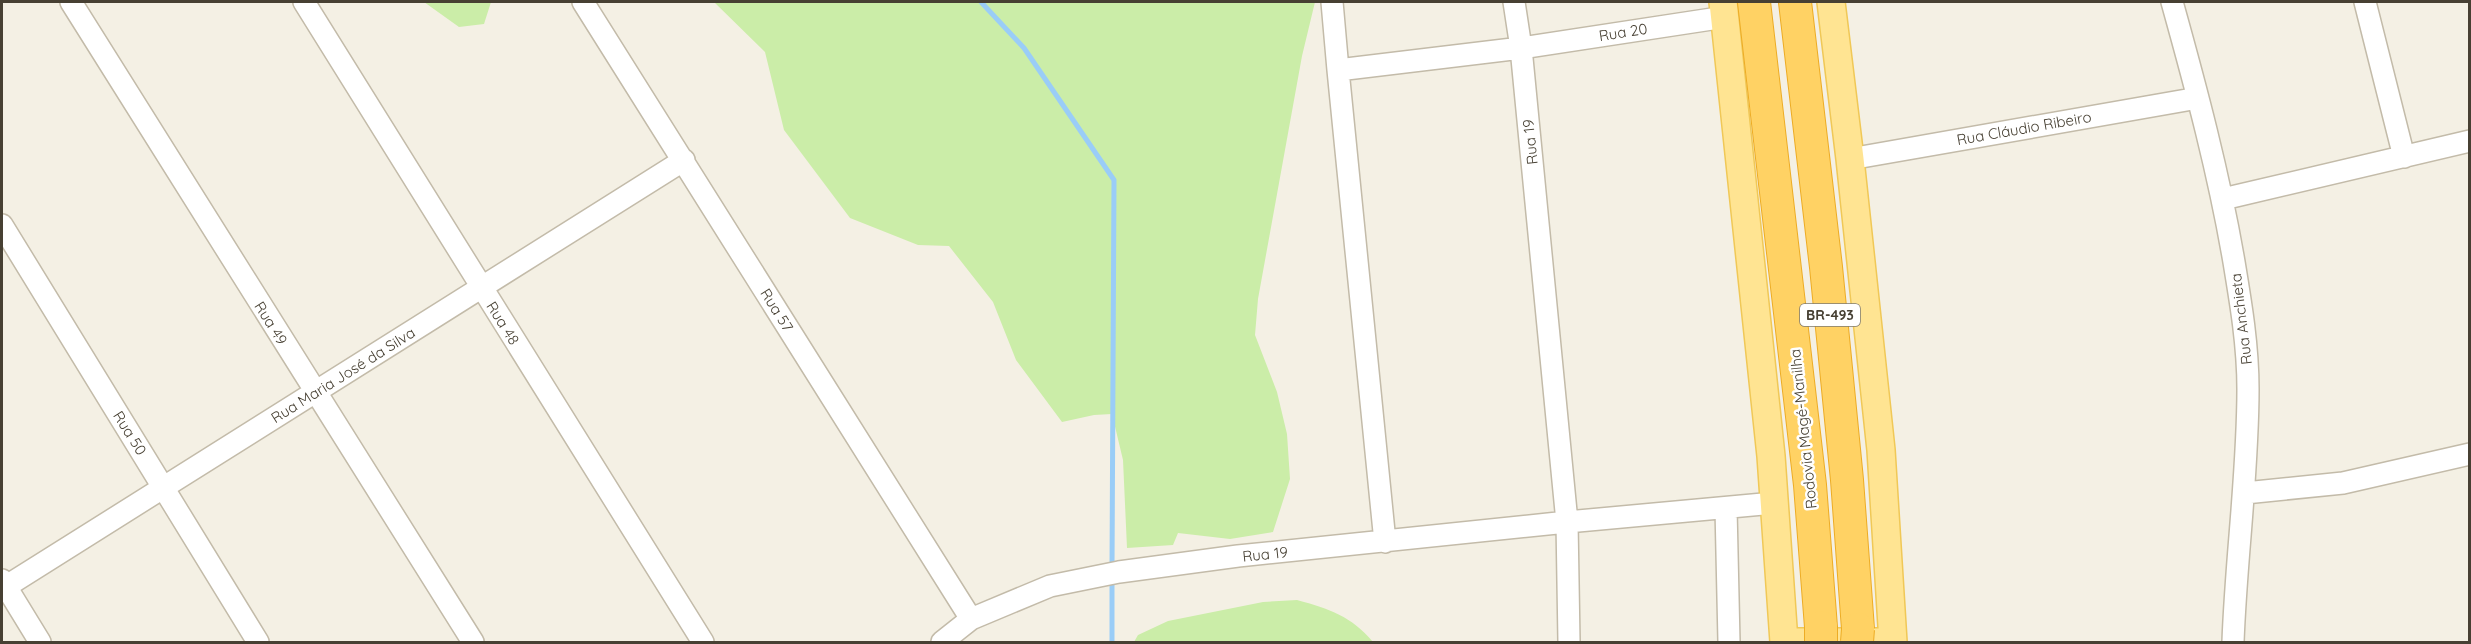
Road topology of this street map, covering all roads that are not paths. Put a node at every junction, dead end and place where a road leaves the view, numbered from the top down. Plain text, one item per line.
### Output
1 (71, 2) edge
2 (304, 2) edge
3 (583, 2) edge
4 (1332, 2) edge
5 (1514, 2) edge
6 (1754, 2) edge
7 (1796, 2) edge
8 (1831, 2) edge
9 (2172, 2) edge
10 (2365, 2) edge
11 (1724, 9) edge
12 (1521, 48) junction
13 (1338, 70) junction
14 (2198, 98) junction
15 (2469, 141) edge
16 (2404, 157) junction
17 (1850, 159) junction
18 (684, 160) junction
19 (2223, 199) junction
20 (2, 225) edge
21 (481, 288) junction
22 (314, 393) junction
23 (2469, 454) edge
24 (163, 487) junction
25 (2245, 493) junction
26 (1774, 503) junction
27 (1726, 508) junction
28 (1567, 522) junction
29 (1384, 542) junction
30 (3, 585) edge
31 (971, 619) junction
32 (1821, 635) edge
33 (1858, 636) edge
34 (40, 642) edge
35 (258, 642) edge
36 (473, 642) edge
37 (703, 642) edge
38 (942, 642) edge
39 (1569, 642) edge
40 (1729, 642) edge
41 (1784, 642) edge
42 (1893, 642) edge
43 (2233, 642) edge

1 - 22 street, Rua 49
2 - 21 street, Rua 48
3 - 18 street, Rua 57
4 - 13 street
5 - 12 street, Rua 19
6 - 32 highway, Rodovia Magé-Manilha / BR-493
7 - 33 highway, BR-493
8 - 17 main road, BR-493
9 - 14 street, Rua Anchieta
10 - 16 street
11 - 12 street, Rua 20
11 - 26 main road
12 - 13 street, Rua 20
12 - 28 street, Rua 19
13 - 29 street
14 - 17 street, Rua Cláudio Ribeiro
14 - 19 street, Rua Anchieta
15 - 16 street
16 - 19 street
17 - 42 main road, BR-493
18 - 21 street, Rua Maria José da Silva
18 - 31 street, Rua 57
19 - 25 street, Rua Anchieta
20 - 24 street, Rua 50
21 - 22 street, Rua Maria José da Silva
21 - 37 street, Rua 48
22 - 24 street, Rua Maria José da Silva
22 - 36 street, Rua 49
23 - 25 street
24 - 30 street, Rua Maria José da Silva
24 - 35 street, Rua 50
25 - 43 street, Rua Anchieta
26 - 27 street, Rua 19
26 - 41 main road
27 - 28 street, Rua 19
27 - 40 street
28 - 29 street, Rua 19
28 - 39 street, Rua 19
29 - 31 street, Rua 19
30 - 34 street
31 - 38 street, Rua 19
41 - 42 main road

